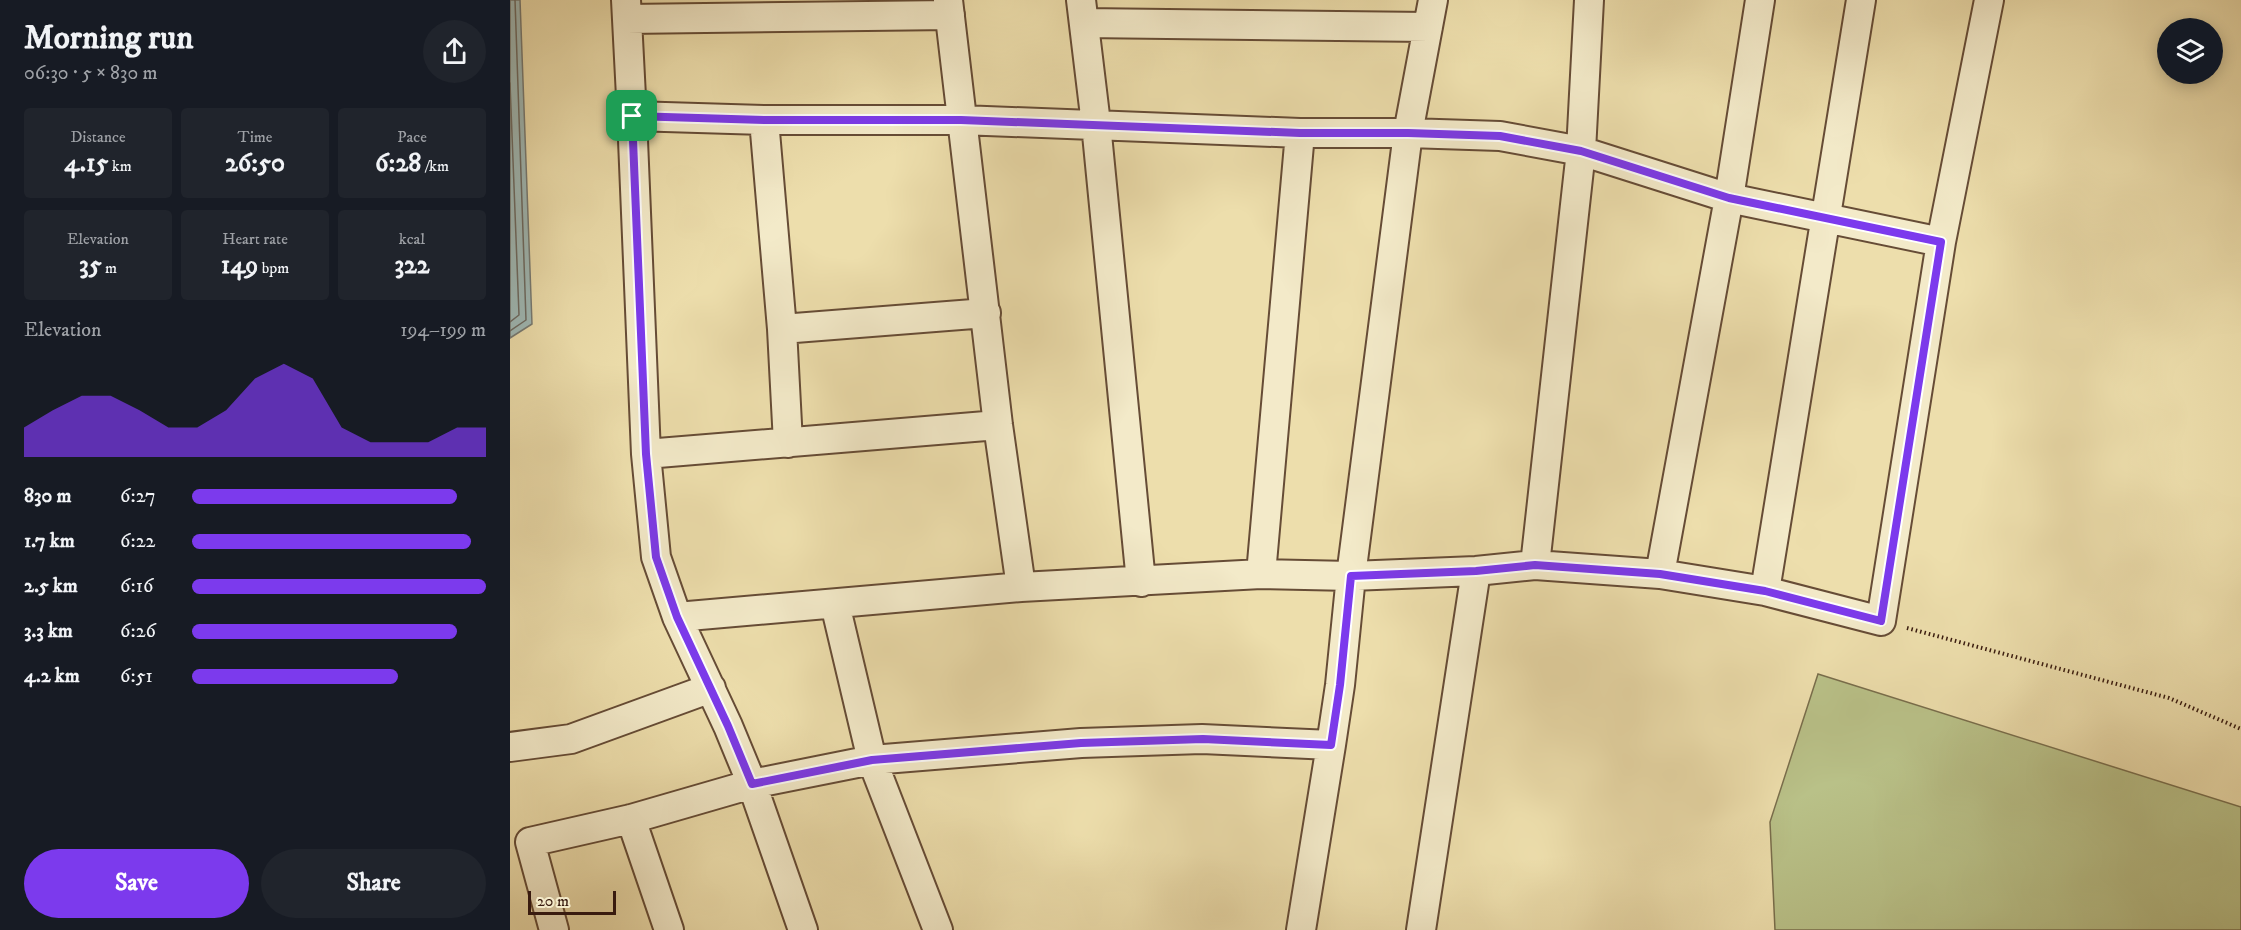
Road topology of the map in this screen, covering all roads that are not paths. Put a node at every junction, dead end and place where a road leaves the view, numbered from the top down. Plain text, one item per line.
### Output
1 (1589, 0) edge
2 (1760, 0) edge
3 (1861, 0) edge
4 (1989, 0) edge
5 (949, 7) edge
6 (627, 10) edge
7 (1083, 12) edge
8 (1430, 13) edge
9 (632, 116) junction
10 (764, 120) junction
11 (961, 120) junction
12 (1096, 124) junction
13 (1300, 133) junction
14 (1408, 133) junction
15 (1581, 151) junction
16 (1729, 198) junction
17 (1825, 217) junction
18 (1941, 242) junction
19 (986, 313) junction
20 (782, 329) junction
21 (998, 425) junction
22 (788, 443) junction
23 (646, 454) junction
24 (1535, 565) junction
25 (1476, 571) junction
26 (1261, 574) junction
27 (1660, 574) junction
28 (1351, 576) junction
29 (1141, 582) junction
30 (1021, 587) junction
31 (1765, 591) junction
32 (835, 604) junction
33 (677, 617) junction
34 (711, 688) junction
35 (1331, 745) junction
36 (510, 747) edge
37 (872, 760) junction
38 (752, 784) junction
39 (631, 819) junction
40 (554, 930) edge
41 (669, 930) edge
42 (803, 930) edge
43 (938, 930) edge
44 (1301, 930) edge
45 (1421, 930) edge

1 - 15 street
2 - 16 street
3 - 17 street
4 - 18 street
5 - 6 street
5 - 11 street
6 - 9 street
7 - 8 street
7 - 12 street
8 - 14 street
9 - 10 street
9 - 23 street
10 - 11 street
10 - 20 street
11 - 12 street
11 - 19 street
12 - 13 street
12 - 29 street
13 - 14 street
13 - 26 street
14 - 15 street
14 - 28 street
15 - 16 street
15 - 24 street
16 - 17 street
16 - 27 street
17 - 18 street
17 - 31 street
18 - 31 street
19 - 20 street
19 - 21 street
20 - 22 street
21 - 22 street
21 - 30 street
22 - 23 street
23 - 33 street
24 - 25 street
24 - 27 street
25 - 28 street
25 - 45 street
26 - 28 street
26 - 29 street
27 - 31 street
28 - 35 street
29 - 30 street
30 - 32 street
32 - 33 street
32 - 37 street
33 - 34 street
34 - 36 street
34 - 38 street
35 - 37 street
35 - 44 street
37 - 38 street
37 - 43 street
38 - 39 street
38 - 42 street
39 - 40 street
39 - 41 street

